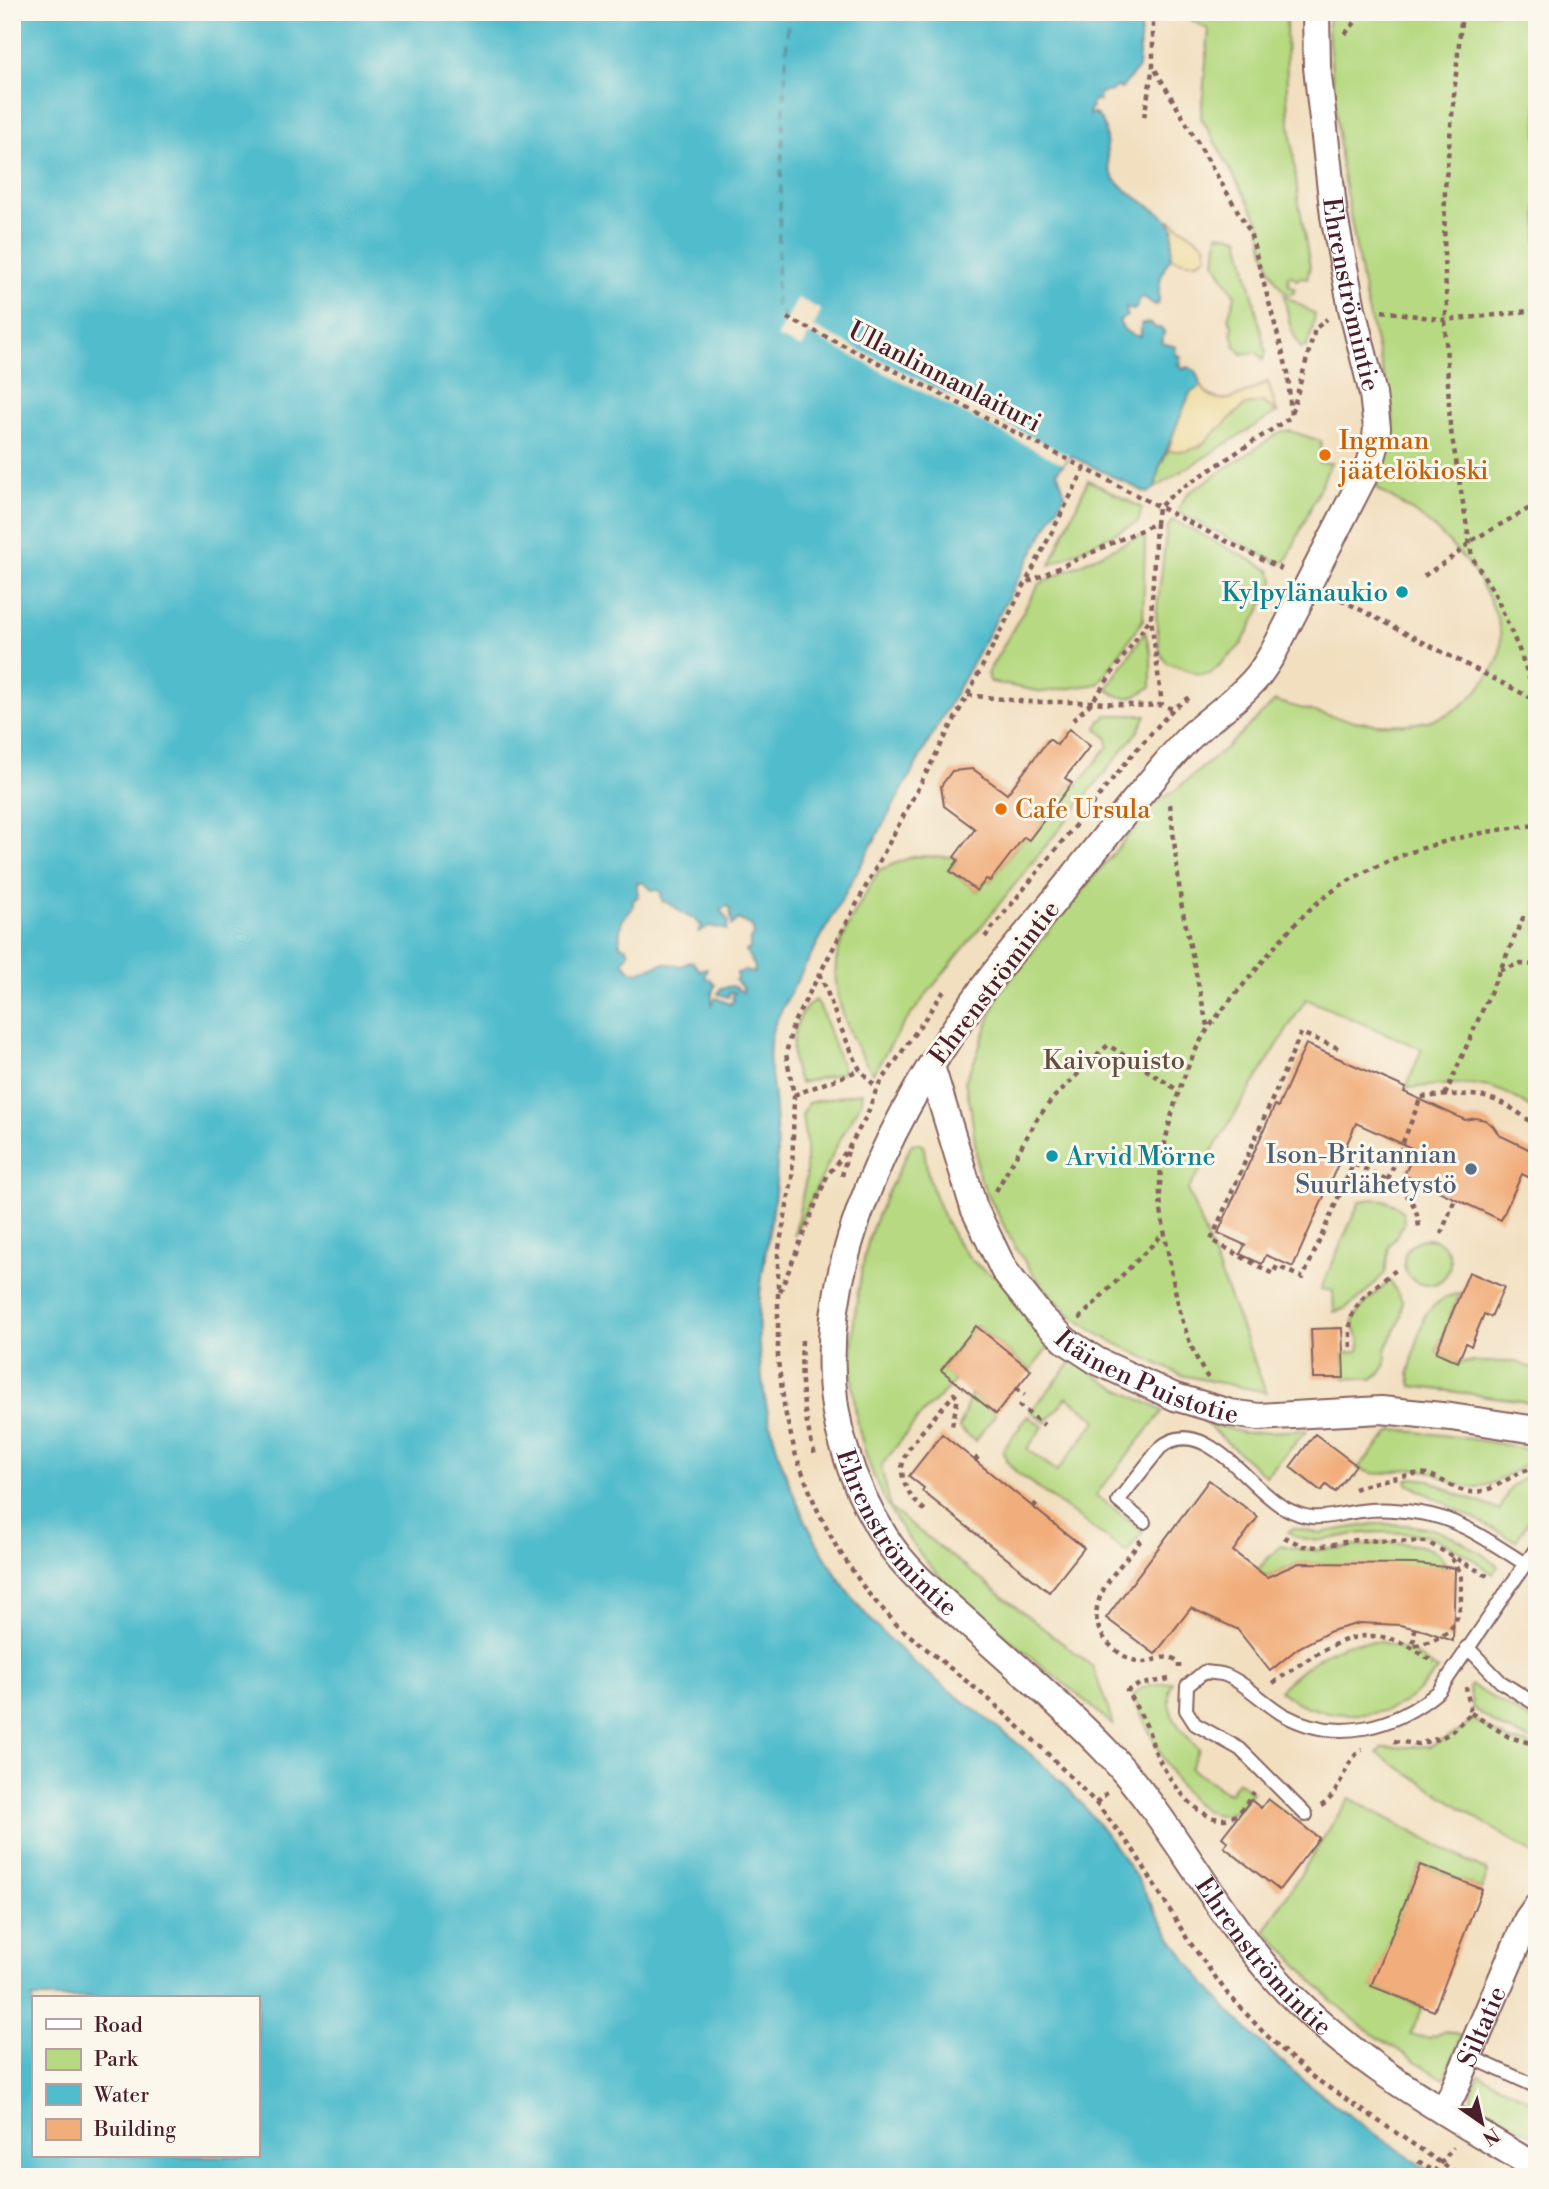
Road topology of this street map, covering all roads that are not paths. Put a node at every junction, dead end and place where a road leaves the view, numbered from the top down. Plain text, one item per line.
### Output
1 (1316, 12) edge
2 (931, 1066) junction
3 (1537, 1430) edge
4 (1144, 1522) dead end
5 (1537, 1547) edge
6 (1525, 1564) junction
7 (1467, 1647) junction
8 (1537, 1704) edge
9 (1311, 1812) road end
10 (1537, 1906) edge
11 (1469, 2056) junction
12 (1537, 2087) edge
13 (1443, 2111) junction
14 (1537, 2168) edge

1 - 2 street, Ehrenströmintie
2 - 3 street, Itäinen Puistotie
2 - 13 street, Ehrenströmintie
4 - 6 lane
5 - 6 lane
6 - 7 lane
7 - 8 lane
7 - 9 lane
10 - 11 street, Siltatie
11 - 12 lane
11 - 13 street, Siltatie
13 - 14 street, Ehrenströmintie

